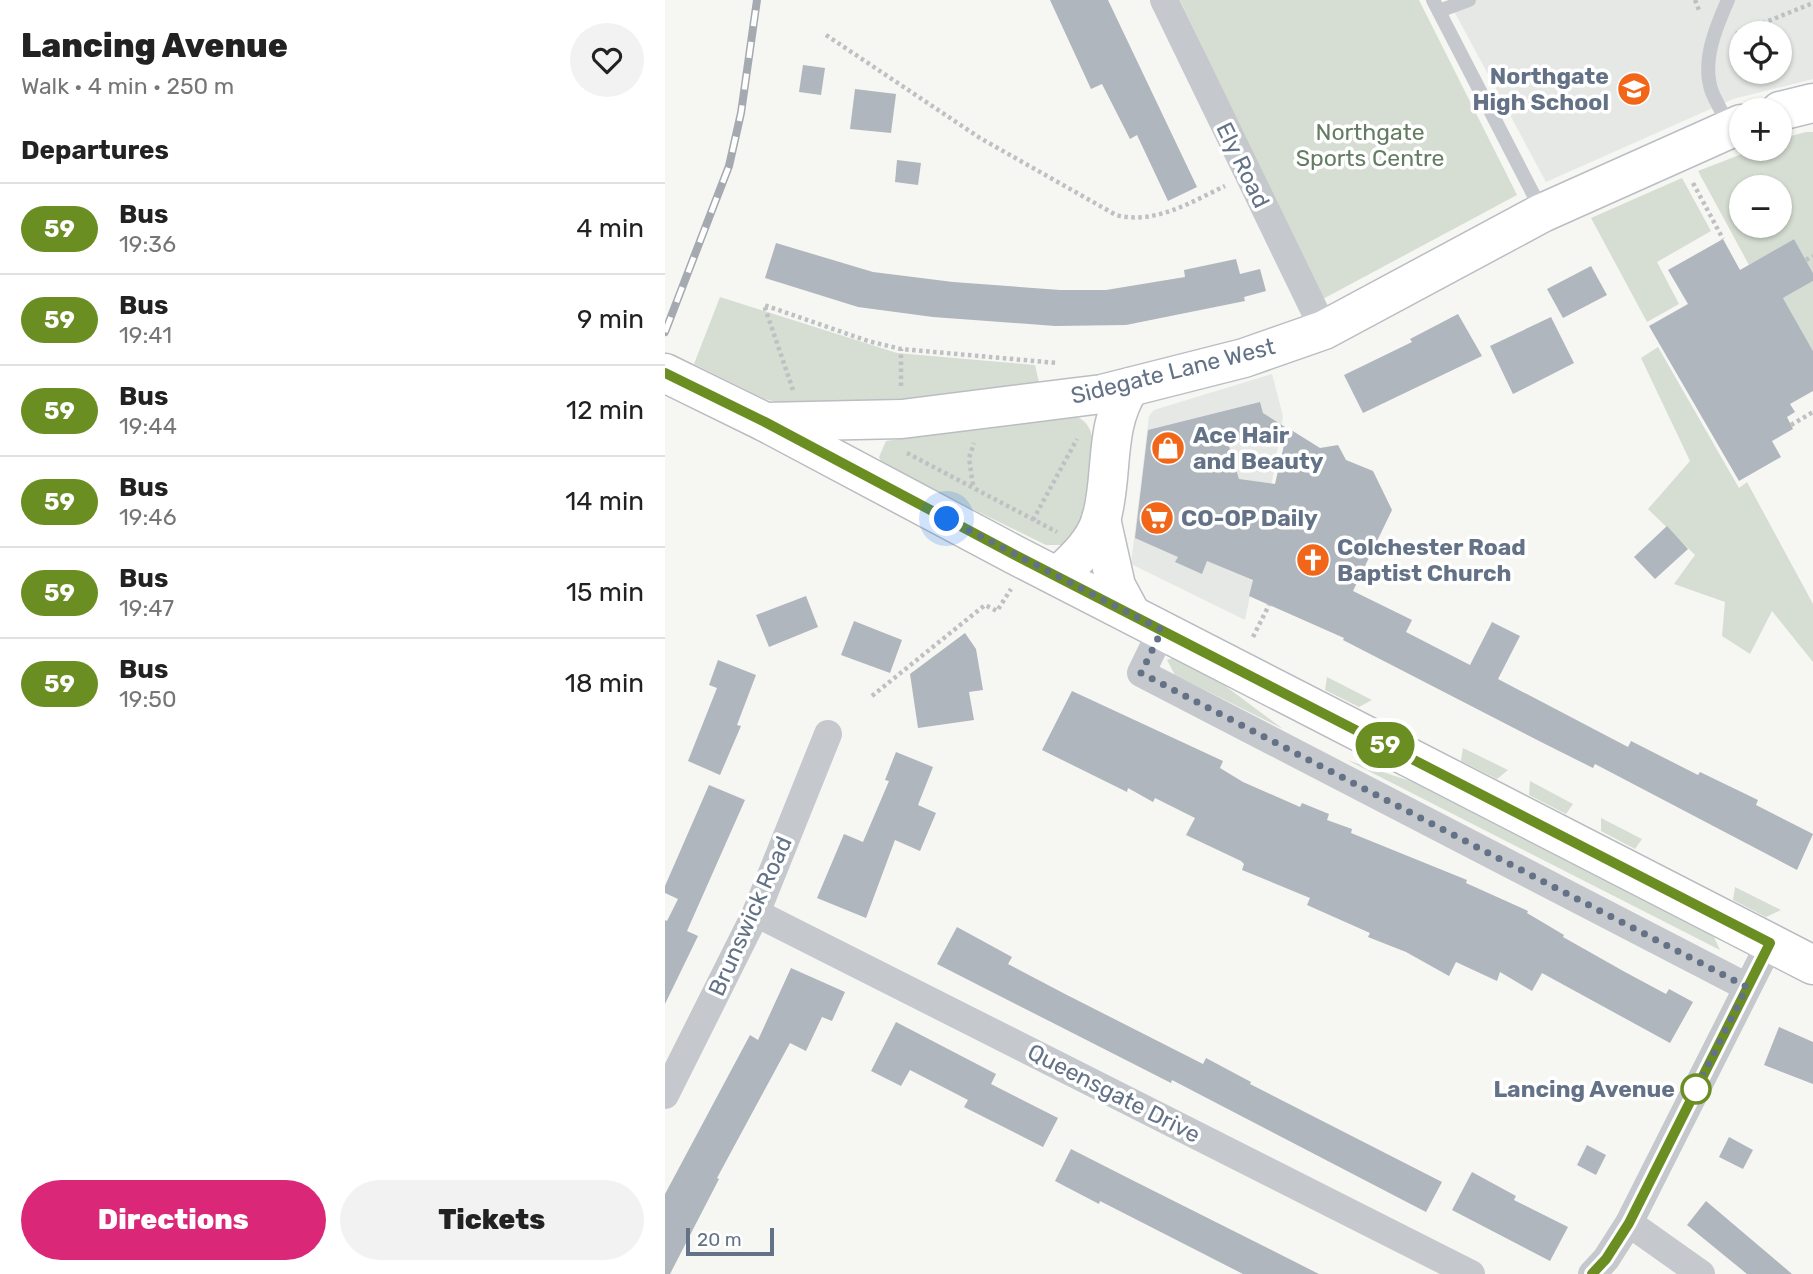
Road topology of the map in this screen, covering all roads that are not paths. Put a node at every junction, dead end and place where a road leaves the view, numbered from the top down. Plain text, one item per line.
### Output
1 (1164, 0) edge
2 (1469, 0) edge
3 (1728, 0) edge
4 (1436, 6) edge
5 (1813, 103) edge
6 (1792, 108) edge
7 (1729, 117) edge
8 (1729, 129) edge
9 (1542, 213) junction
10 (1324, 330) junction
11 (670, 376) edge
12 (1130, 387) junction
13 (765, 422) junction
14 (1101, 519) junction
15 (1058, 576) junction
16 (1146, 622) junction
17 (828, 734) dead end
18 (757, 913) junction
19 (1770, 943) junction
20 (1813, 965) edge
21 (1747, 987) junction
22 (665, 1095) edge
23 (1629, 1223) junction
24 (1471, 1274) edge
25 (1592, 1274) edge
26 (1701, 1274) edge

1 - 10 street, Ely Road
2 - 4 lane
3 - 7 lane
4 - 9 lane
5 - 6 street
8 - 9 street, Sidegate Lane West
9 - 10 street, Sidegate Lane West
10 - 12 street, Sidegate Lane West
11 - 13 street
12 - 13 street, Sidegate Lane West
12 - 14 street
13 - 15 street
14 - 15 street
14 - 16 street
15 - 16 street
16 - 19 street
16 - 21 street
17 - 18 street, Brunswick Road
18 - 22 street, Brunswick Road
18 - 24 street, Queensgate Drive
19 - 20 street
19 - 21 street
21 - 23 street
23 - 25 street
23 - 26 street

